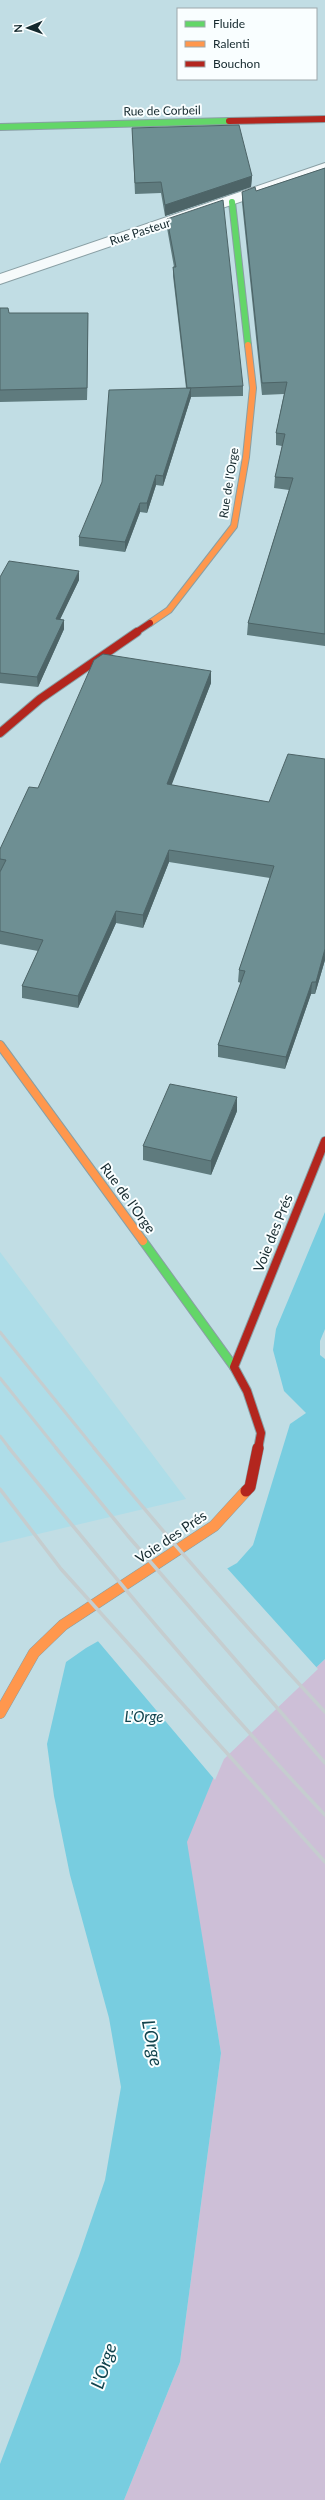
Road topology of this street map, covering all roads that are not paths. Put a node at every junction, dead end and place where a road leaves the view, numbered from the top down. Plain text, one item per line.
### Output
1 (325, 119) edge
2 (0, 127) edge
3 (325, 168) edge
4 (232, 202) junction
5 (0, 279) edge
6 (0, 733) edge
7 (0, 1045) edge
8 (325, 1141) edge
9 (234, 1367) junction
10 (0, 1713) edge

1 - 2 street, Rue de Corbeil
3 - 4 street, Rue Pasteur
4 - 5 street, Rue Pasteur
4 - 6 street, Rue de l'Orge
7 - 9 street, Rue de l'Orge
8 - 9 street, Voie des Prés
9 - 10 street, Voie des Prés

